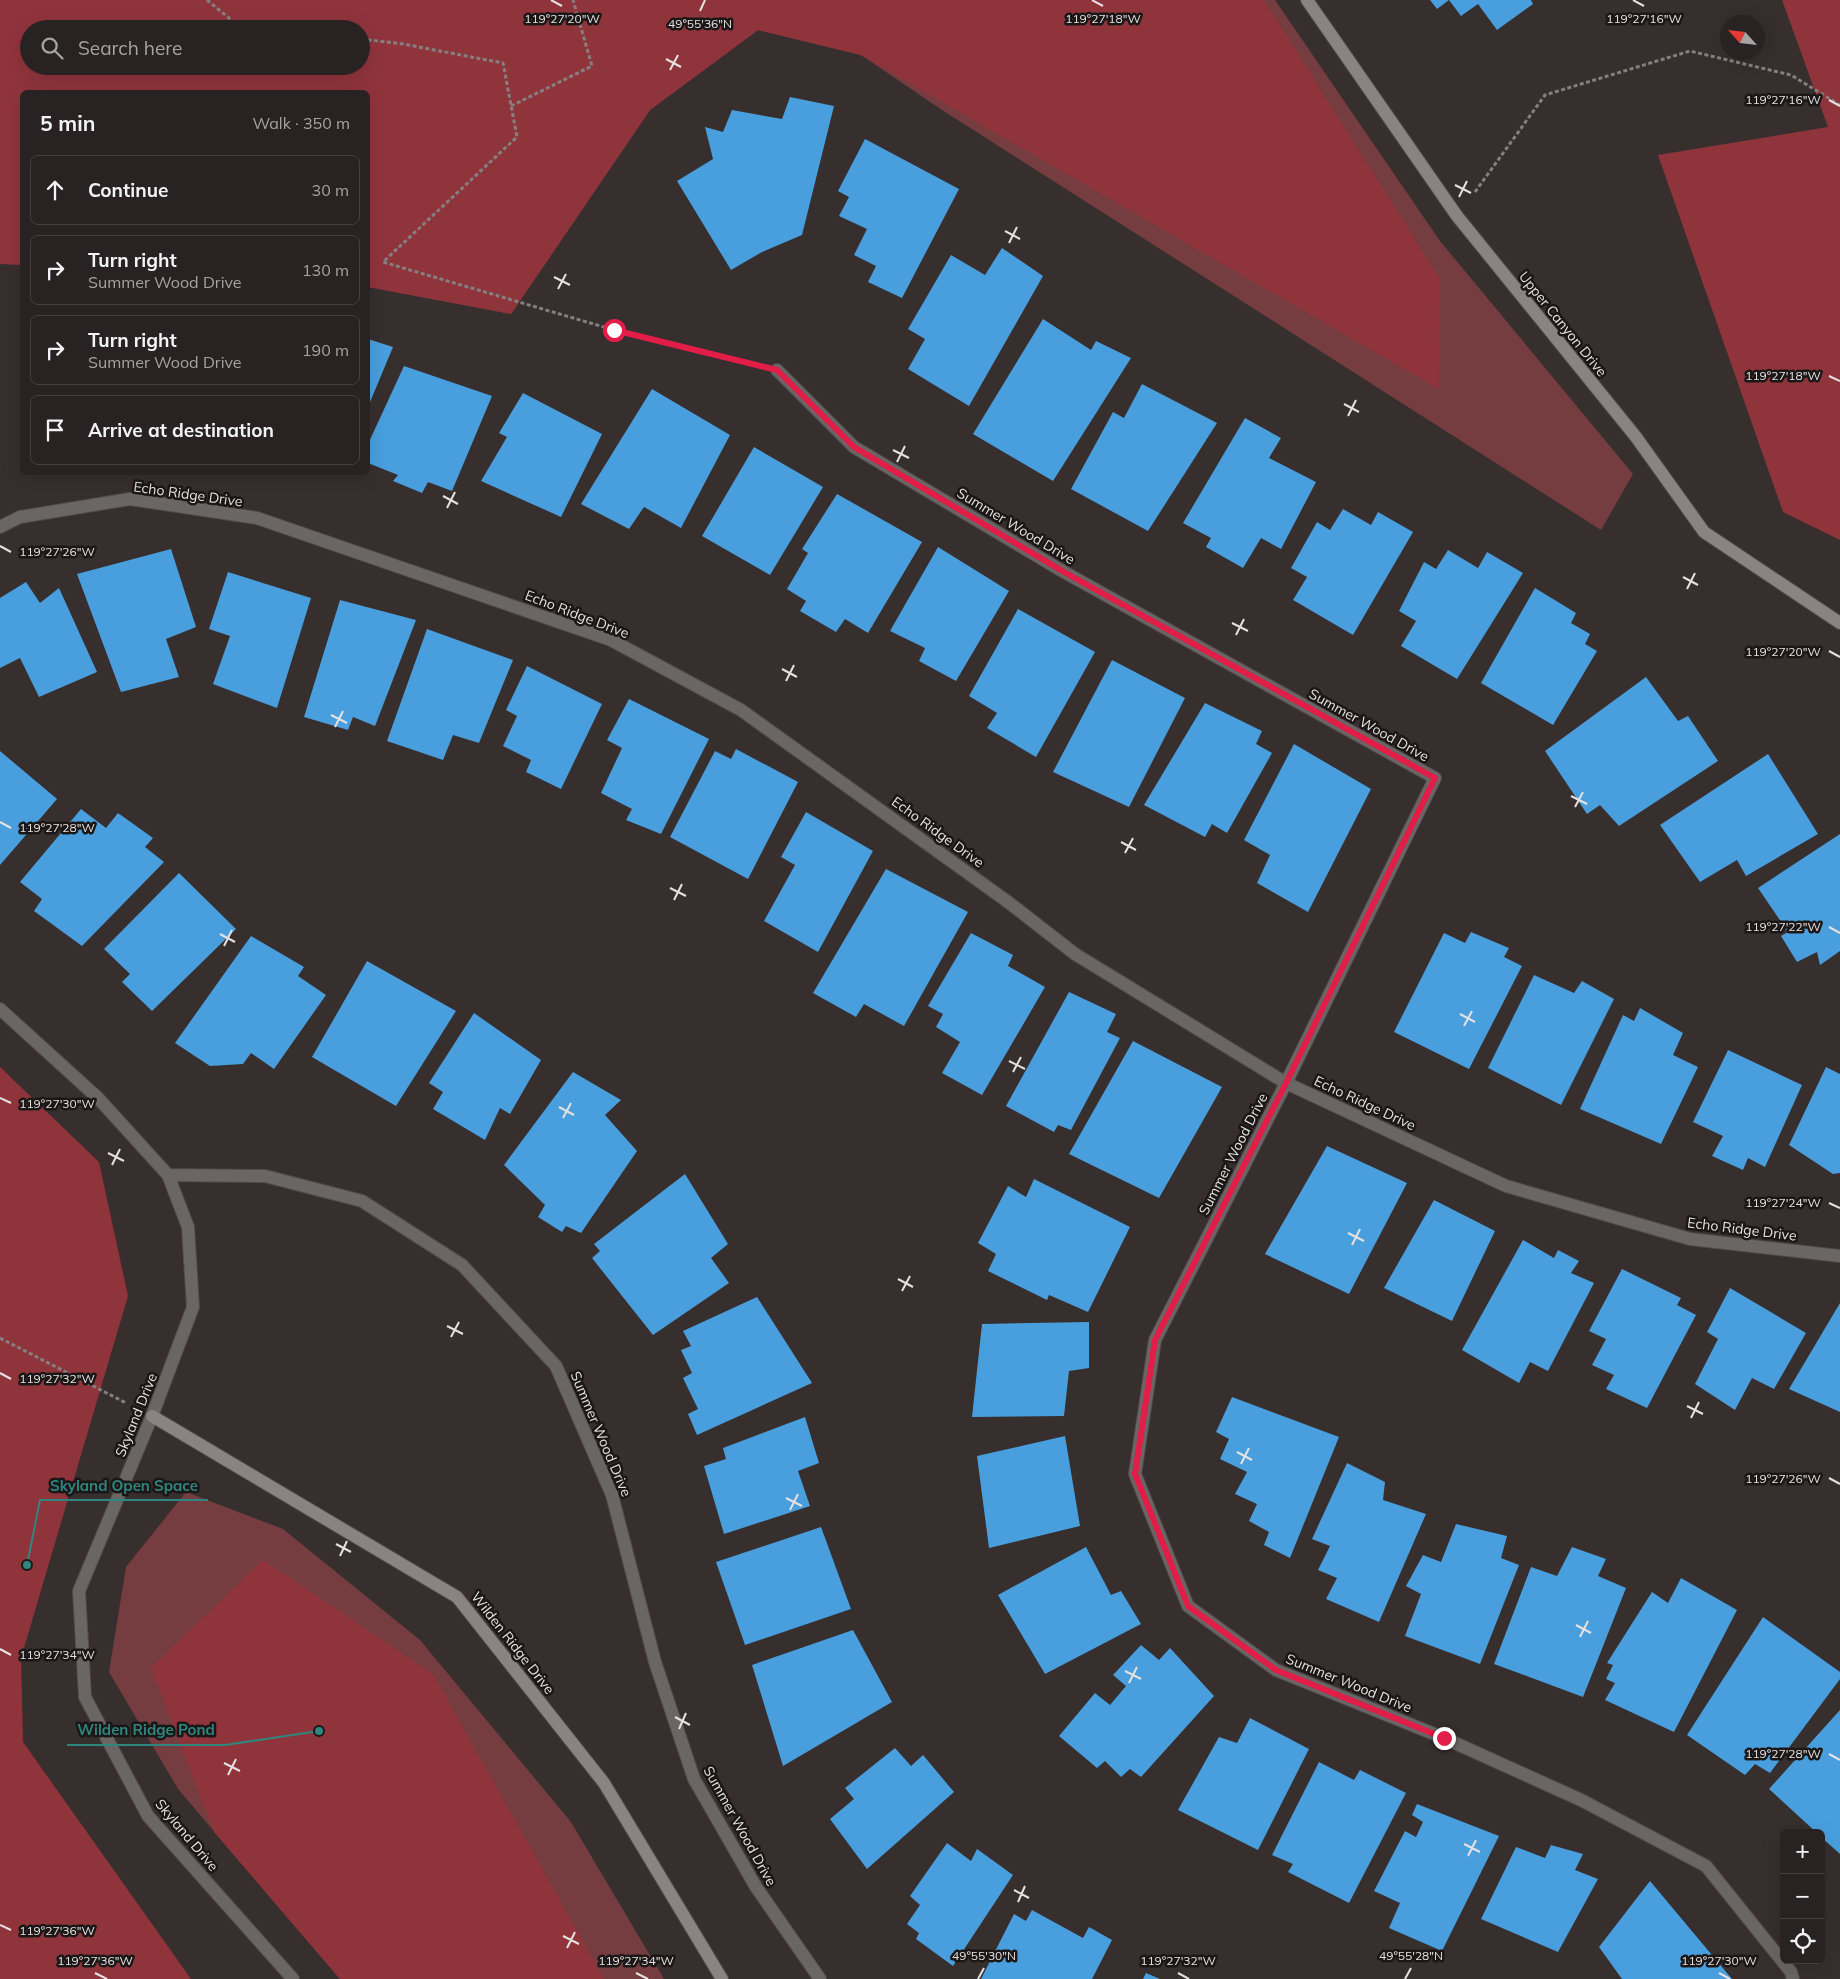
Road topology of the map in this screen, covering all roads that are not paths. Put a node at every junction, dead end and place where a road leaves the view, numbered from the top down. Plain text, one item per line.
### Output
1 (1307, 0) edge
2 (777, 370) road end
3 (0, 527) edge
4 (1840, 622) edge
5 (0, 1009) edge
6 (1286, 1083) junction
7 (168, 1175) junction
8 (1840, 1256) edge
9 (152, 1416) junction
10 (293, 1979) edge
11 (722, 1979) edge
12 (820, 1979) edge
13 (1793, 1979) edge

1 - 4 street, Upper Canyon Drive
2 - 6 street, Summer Wood Drive
3 - 6 street, Echo Ridge Drive
5 - 7 street, Skyland Drive
6 - 8 street, Echo Ridge Drive
6 - 13 street, Summer Wood Drive
7 - 9 street, Skyland Drive
7 - 12 street, Summer Wood Drive
9 - 10 street, Skyland Drive
9 - 11 street, Wilden Ridge Drive

